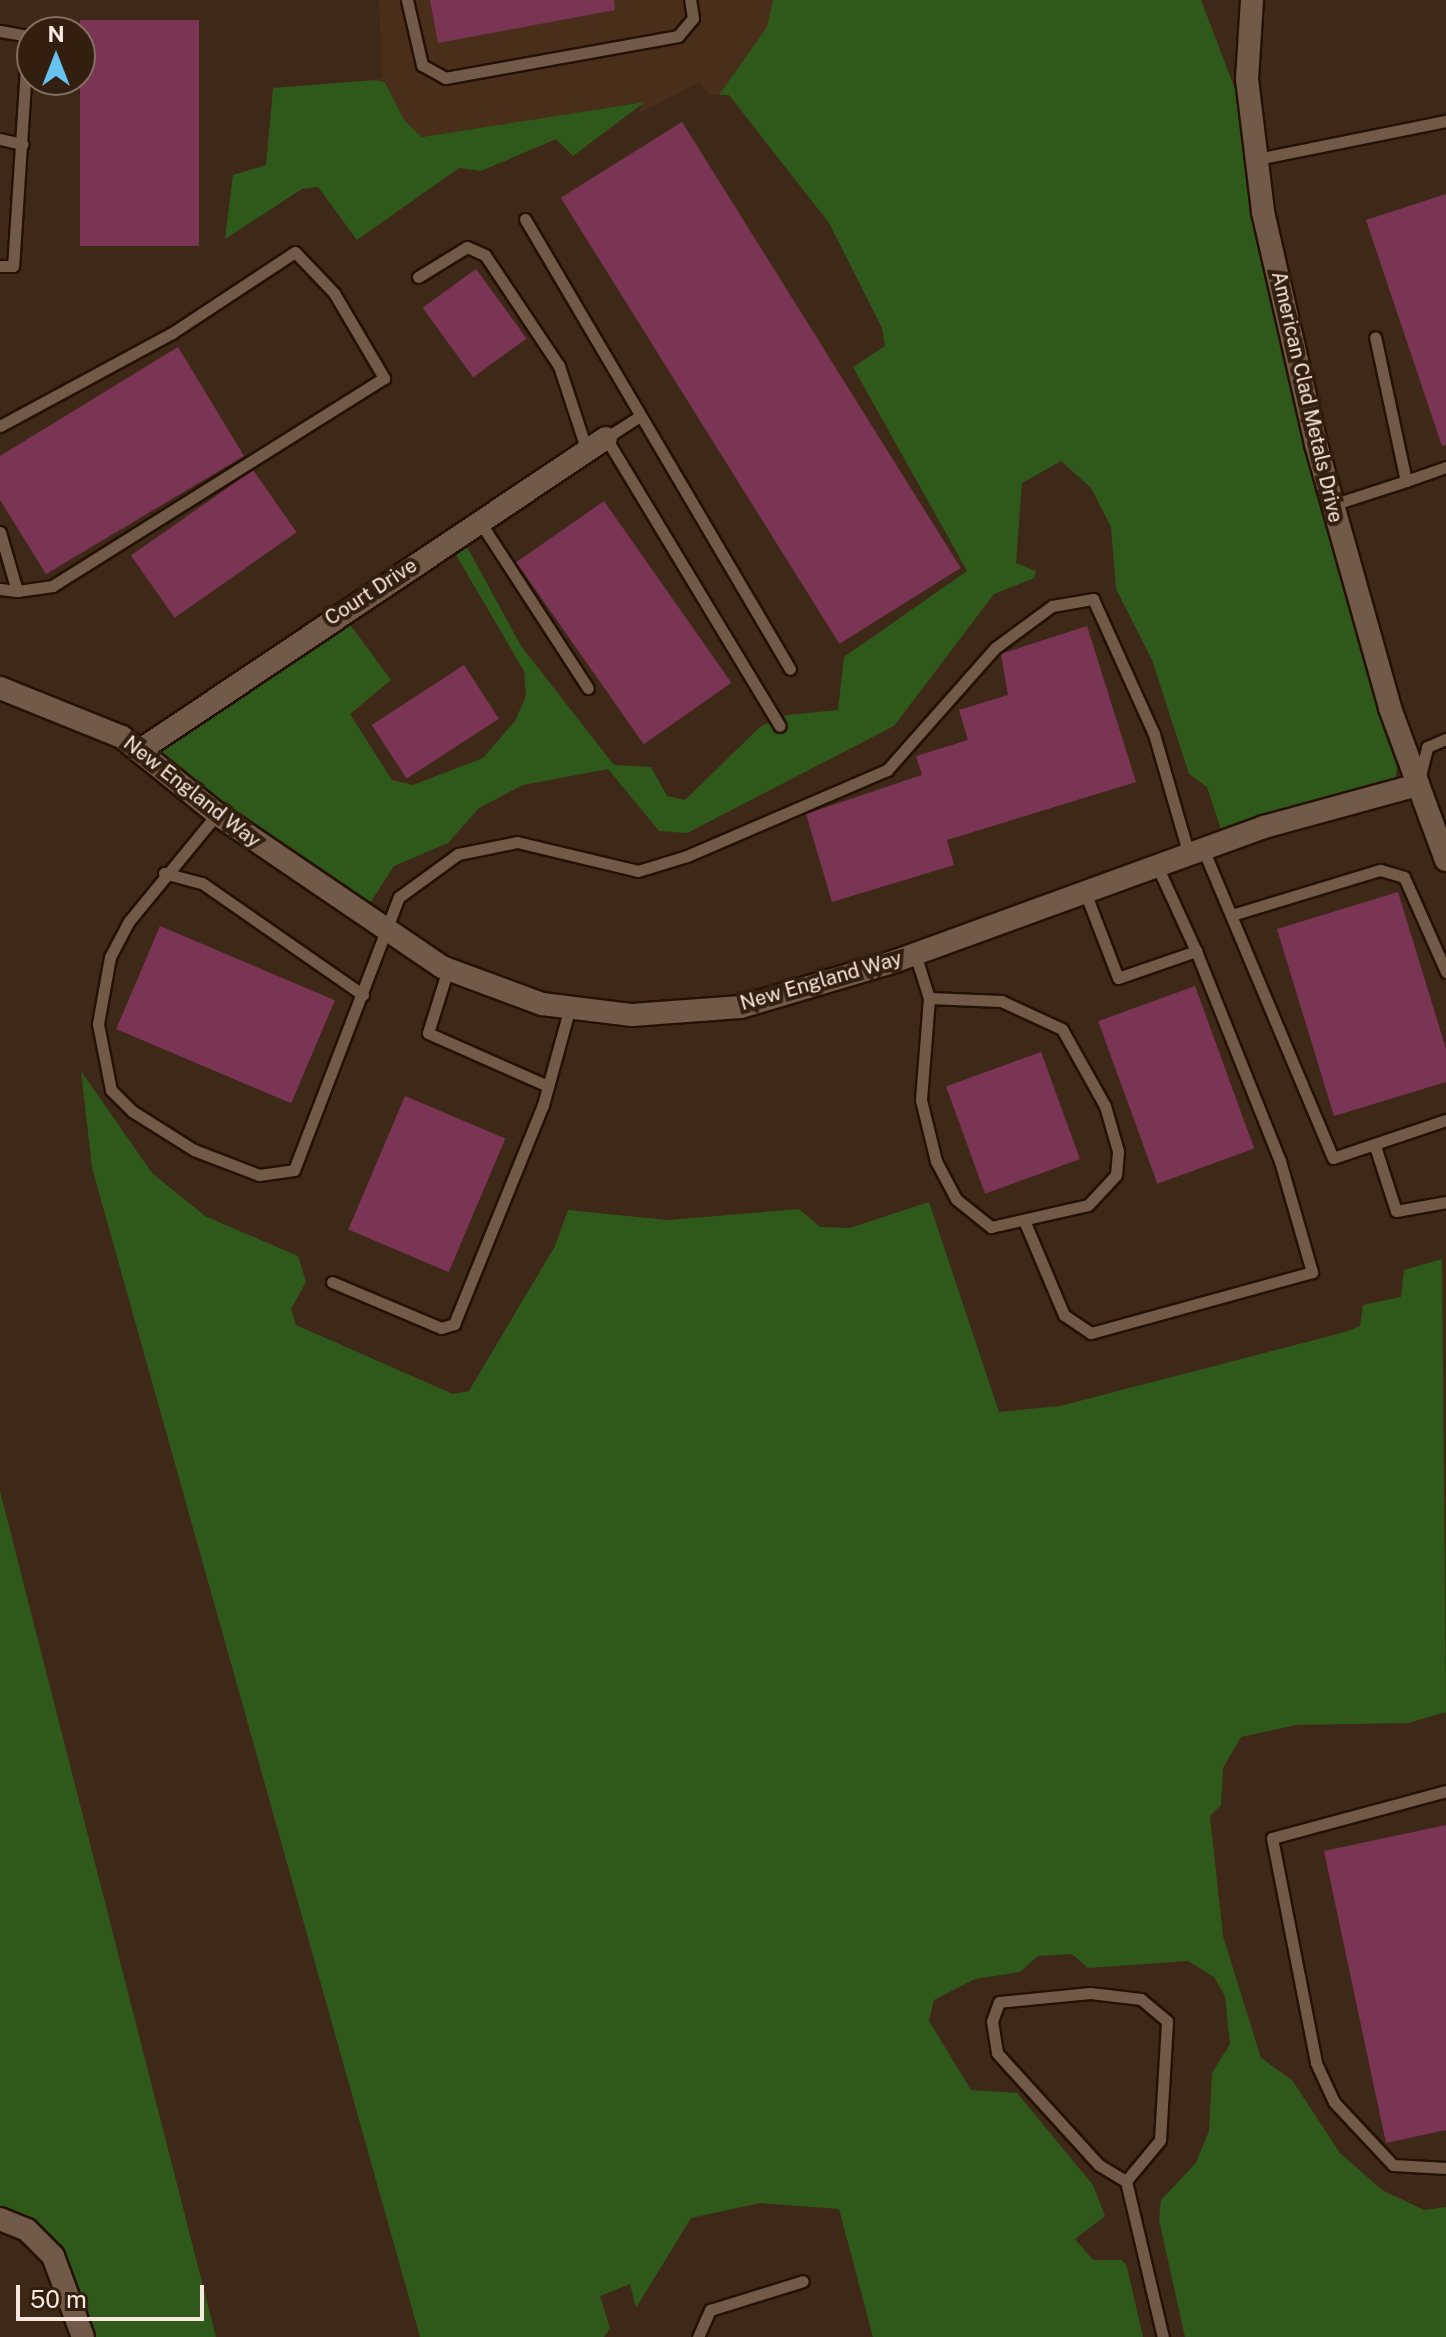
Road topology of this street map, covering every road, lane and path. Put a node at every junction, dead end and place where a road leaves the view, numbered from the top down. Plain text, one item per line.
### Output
1 (407, 0) edge
2 (690, 0) edge
3 (1252, 0) edge
4 (0, 31) edge
5 (1446, 121) edge
6 (0, 139) edge
7 (22, 144) junction
8 (1257, 159) junction
9 (525, 219) dead end
10 (0, 266) edge
11 (418, 277) dead end
12 (1375, 337) dead end
13 (640, 416) junction
14 (0, 426) edge
15 (606, 438) junction
16 (587, 451) junction
17 (1446, 467) edge
18 (1406, 481) junction
19 (1331, 505) junction
20 (480, 522) junction
21 (0, 532) edge
22 (0, 589) edge
23 (17, 591) junction
24 (790, 669) dead end
25 (0, 688) edge
26 (588, 688) dead end
27 (780, 726) dead end
28 (1446, 739) edge
29 (139, 751) junction
30 (1418, 785) junction
31 (217, 814) junction
32 (1196, 852) junction
33 (1446, 860) edge
34 (1157, 866) junction
35 (164, 873) junction
36 (1085, 892) junction
37 (1235, 914) junction
38 (385, 934) junction
39 (1196, 951) junction
40 (915, 954) junction
41 (448, 969) junction
42 (1446, 972) edge
43 (363, 995) junction
44 (929, 998) junction
45 (570, 1007) junction
46 (543, 1084) junction
47 (1446, 1120) edge
48 (1375, 1146) junction
49 (1446, 1202) edge
50 (1026, 1225) junction
51 (332, 1282) dead end
52 (1446, 1791) edge
53 (1446, 2168) edge
54 (1126, 2181) junction
55 (0, 2219) edge
56 (803, 2281) dead end
57 (83, 2337) edge
58 (698, 2337) edge
59 (1163, 2337) edge

1 - 2 lane
3 - 8 street, American Clad Metals Drive
4 - 7 lane
5 - 8 lane
6 - 7 lane
7 - 10 lane
8 - 19 street, American Clad Metals Drive
9 - 13 lane
11 - 16 lane
12 - 18 lane
13 - 15 lane
13 - 24 lane
14 - 23 lane
15 - 16 street, Court Drive
15 - 27 lane
16 - 20 street, Court Drive
17 - 18 lane
18 - 19 lane
19 - 30 street, American Clad Metals Drive
20 - 26 lane
20 - 29 street, Court Drive
21 - 23 lane
22 - 23 lane
25 - 29 street, New England Way
28 - 30 lane
29 - 31 street, New England Way
30 - 32 street, New England Way
30 - 33 street, American Clad Metals Drive
31 - 35 lane
31 - 38 street, New England Way
32 - 34 street, New England Way
32 - 37 lane
32 - 38 lane
34 - 36 street, New England Way
34 - 39 lane
35 - 43 lane
35 - 43 lane
36 - 39 lane
36 - 40 street, New England Way
37 - 42 lane
37 - 48 lane
38 - 41 street, New England Way
38 - 43 lane
39 - 50 lane
40 - 44 lane
40 - 45 street, New England Way
41 - 45 street, New England Way
41 - 46 lane
44 - 50 lane
44 - 50 lane
45 - 46 lane
46 - 51 lane
47 - 48 lane
48 - 49 lane
52 - 53 lane
54 - 54 lane
54 - 59 lane
55 - 57 street
56 - 58 lane

